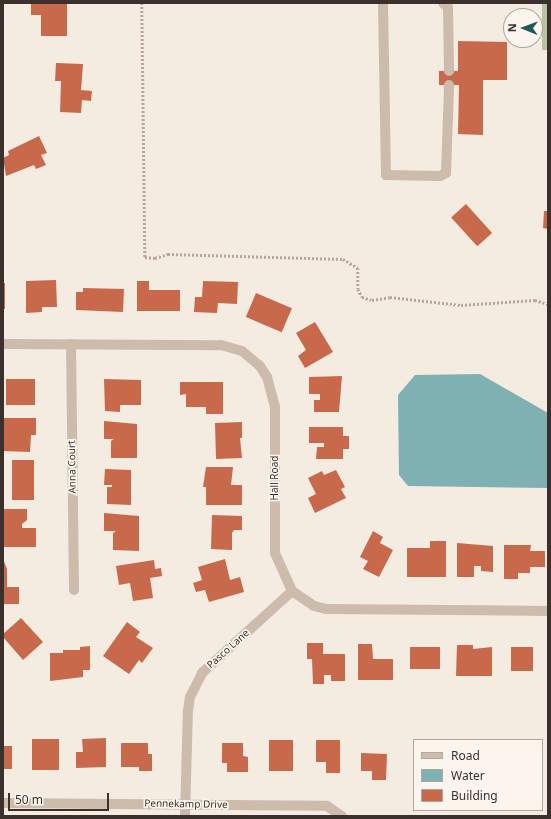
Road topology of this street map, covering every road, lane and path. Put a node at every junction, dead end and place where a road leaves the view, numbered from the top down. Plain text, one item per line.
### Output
1 (142, 3) edge
2 (383, 3) edge
3 (443, 3) edge
4 (449, 71) dead end
5 (449, 85) dead end
6 (548, 304) edge
7 (3, 344) edge
8 (71, 344) junction
9 (74, 590) dead end
10 (292, 591) junction
11 (548, 611) edge
12 (3, 803) edge
13 (186, 805) junction
14 (185, 816) edge
15 (342, 816) edge

1 - 6 path
2 - 5 street
3 - 4 street
7 - 8 street, Hall Road
8 - 9 street, Anna Court
8 - 10 street, Hall Road
10 - 11 street
10 - 13 street, Pasco Lane
12 - 13 street, Pennekamp Drive
13 - 14 street, Pasco Lane
13 - 15 street, Pennekamp Drive

